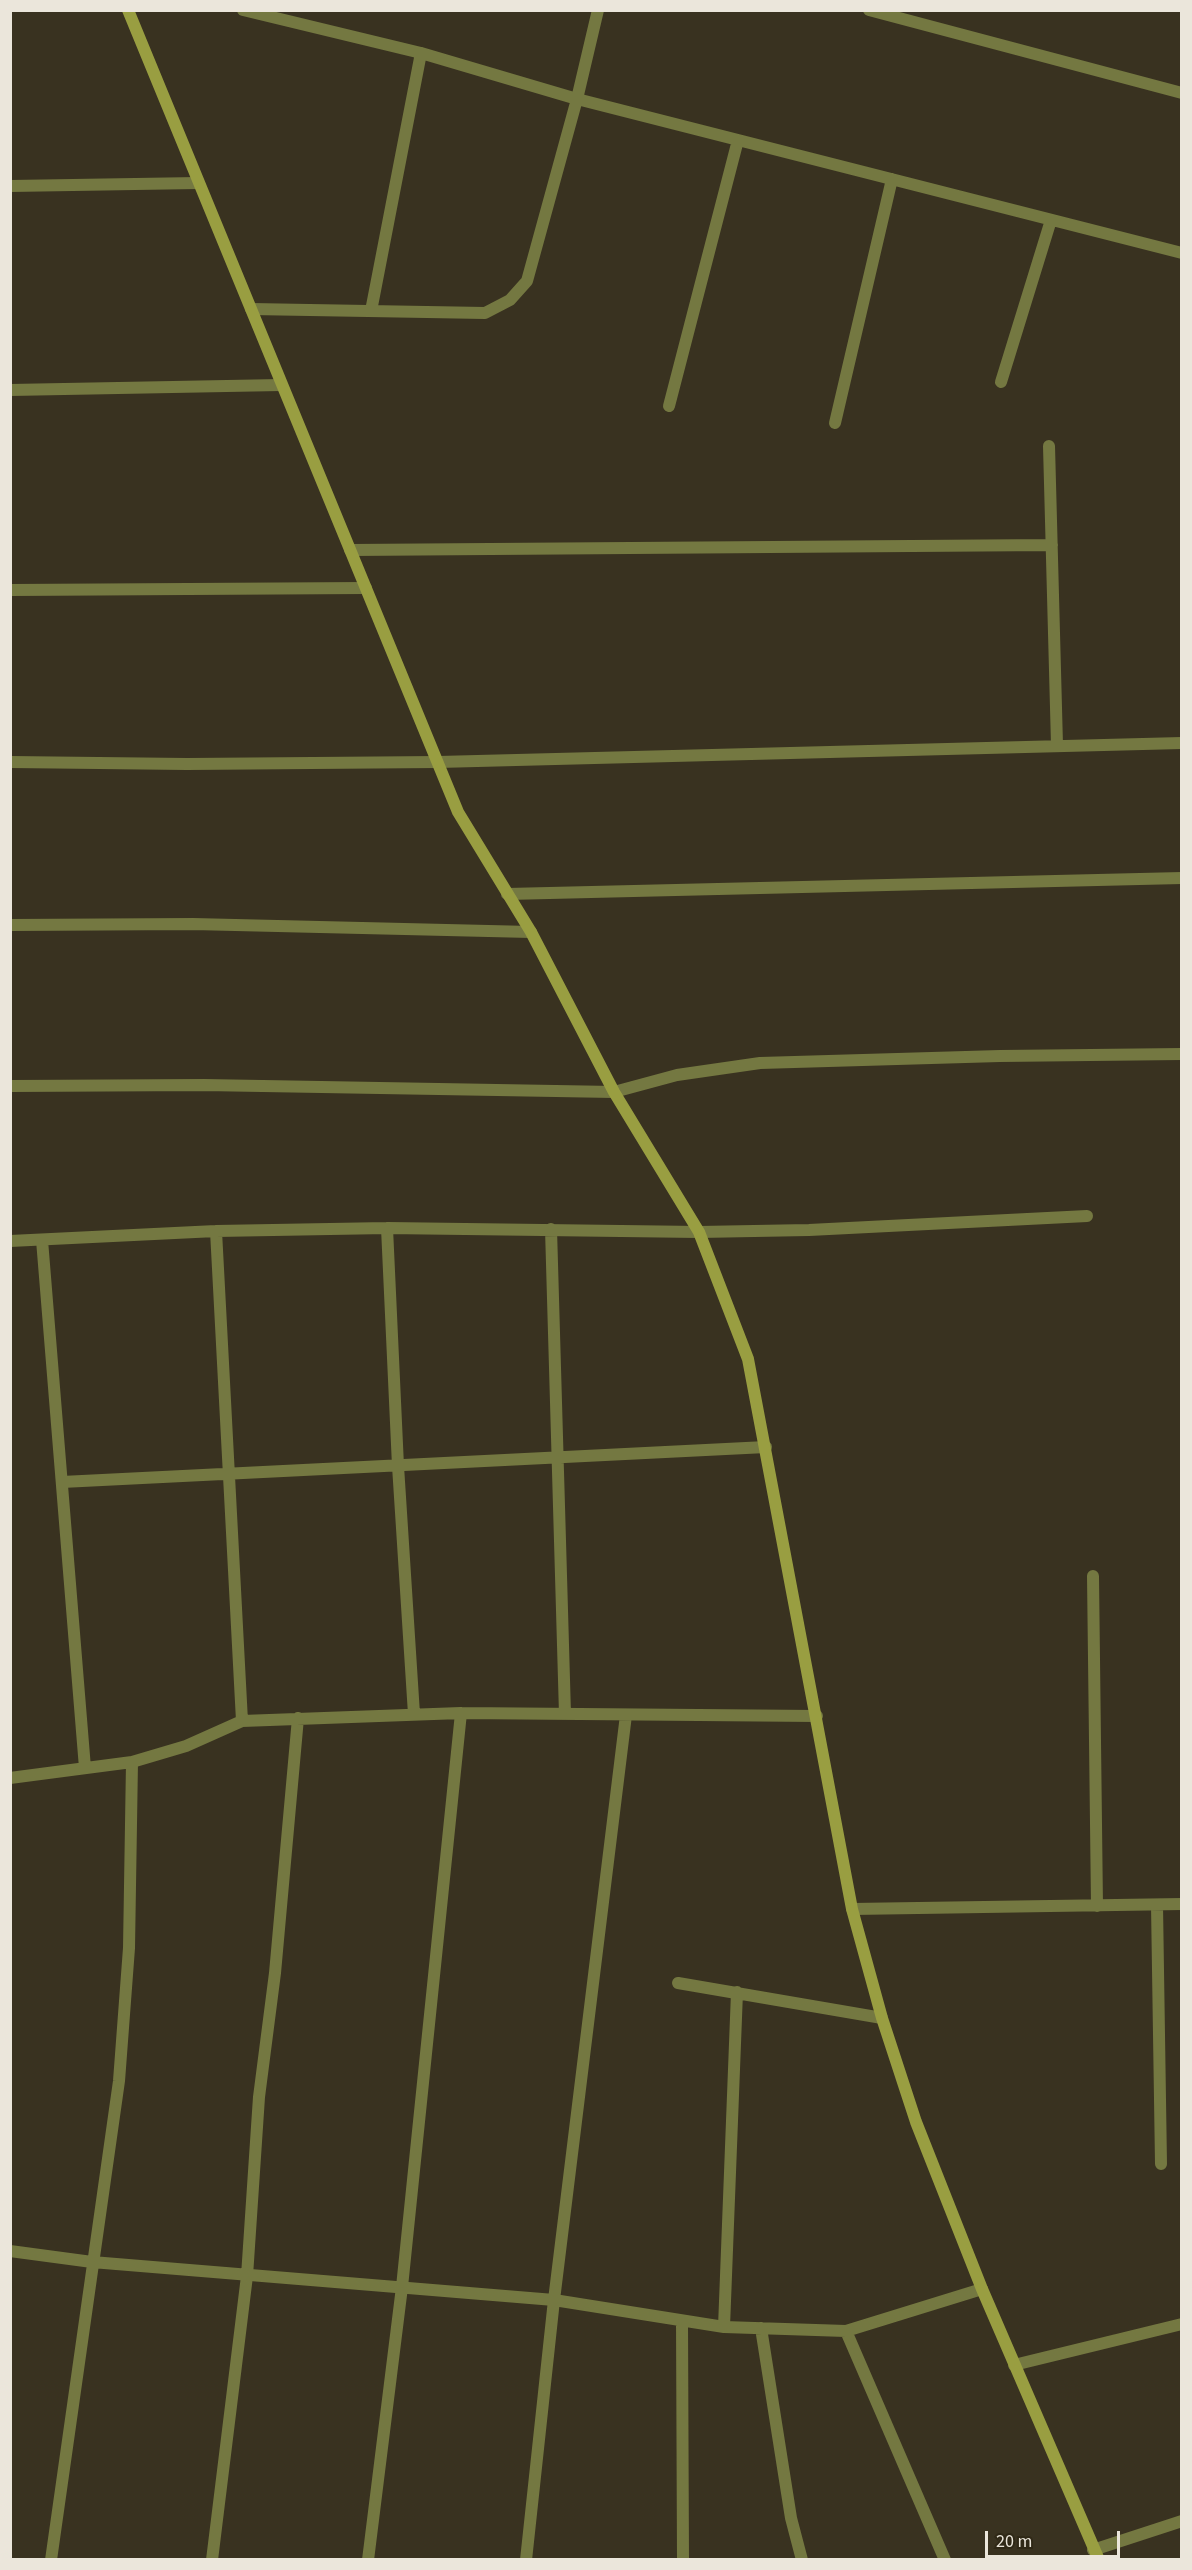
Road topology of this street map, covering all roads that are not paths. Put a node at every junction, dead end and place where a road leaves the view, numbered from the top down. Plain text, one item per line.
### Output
1 (128, 10) edge
2 (243, 10) edge
3 (598, 10) edge
4 (869, 10) edge
5 (421, 52) junction
6 (1182, 93) edge
7 (577, 99) junction
8 (738, 140) junction
9 (892, 179) junction
10 (198, 183) junction
11 (10, 186) edge
12 (1051, 220) junction
13 (1182, 253) edge
14 (251, 309) junction
15 (371, 311) junction
16 (1001, 382) dead end
17 (281, 385) junction
18 (10, 390) edge
19 (669, 406) dead end
20 (835, 423) dead end
21 (1049, 446) dead end
22 (1052, 545) junction
23 (350, 550) junction
24 (366, 588) junction
25 (10, 590) edge
26 (1182, 743) edge
27 (1057, 746) junction
28 (10, 762) edge
29 (438, 762) junction
30 (1182, 878) edge
31 (507, 894) junction
32 (10, 926) edge
33 (531, 932) junction
34 (1182, 1054) edge
35 (10, 1086) edge
36 (614, 1092) junction
37 (1087, 1216) dead end
38 (387, 1228) junction
39 (551, 1229) junction
40 (216, 1231) junction
41 (699, 1232) junction
42 (42, 1240) junction
43 (10, 1241) edge
44 (766, 1447) junction
45 (558, 1458) junction
46 (398, 1466) junction
47 (230, 1473) junction
48 (62, 1482) junction
49 (1093, 1576) dead end
50 (461, 1713) junction
51 (414, 1714) junction
52 (565, 1714) junction
53 (626, 1715) junction
54 (817, 1716) junction
55 (298, 1718) junction
56 (242, 1721) junction
57 (132, 1762) junction
58 (85, 1768) junction
59 (10, 1778) edge
60 (1182, 1904) edge
61 (1157, 1905) junction
62 (1097, 1906) junction
63 (852, 1909) junction
64 (678, 1983) dead end
65 (737, 1992) junction
66 (882, 2018) junction
67 (1161, 2164) dead end
68 (10, 2251) edge
69 (92, 2262) junction
70 (247, 2276) junction
71 (402, 2287) junction
72 (982, 2289) junction
73 (554, 2300) junction
74 (682, 2321) junction
75 (1182, 2324) edge
76 (724, 2327) junction
77 (761, 2328) junction
78 (846, 2331) junction
79 (1014, 2365) junction
80 (1182, 2521) edge
81 (1096, 2555) edge
82 (51, 2559) edge
83 (212, 2559) edge
84 (368, 2559) edge
85 (526, 2559) edge
86 (683, 2559) edge
87 (802, 2559) edge
88 (945, 2559) edge

1 - 10 main road
2 - 5 street
3 - 7 street
4 - 6 street
5 - 7 street
5 - 15 street
7 - 8 street
7 - 15 street
8 - 9 street
8 - 19 street
9 - 12 street
9 - 20 street
10 - 11 street
10 - 14 main road
12 - 13 street
12 - 16 street
14 - 15 street
14 - 17 main road
17 - 18 street
17 - 23 main road
21 - 22 street
22 - 23 street
22 - 27 street
23 - 24 main road
24 - 25 street
24 - 29 main road
26 - 27 street
27 - 29 street
28 - 29 street
29 - 31 main road
30 - 31 street
31 - 33 main road
32 - 33 street
33 - 36 main road
34 - 36 street
35 - 36 street
36 - 41 main road
37 - 41 street
38 - 39 street
38 - 40 street
38 - 46 street
39 - 41 street
39 - 45 street
40 - 42 street
40 - 47 street
41 - 44 main road
42 - 43 street
42 - 48 street
44 - 45 street
44 - 54 main road
45 - 46 street
45 - 52 street
46 - 47 street
46 - 51 street
47 - 48 street
47 - 56 street
48 - 58 street
49 - 62 street
50 - 51 street
50 - 52 street
50 - 71 street
51 - 55 street
52 - 53 street
53 - 54 street
53 - 73 street
54 - 63 main road
55 - 56 street
55 - 70 street
56 - 57 street
57 - 58 street
57 - 69 street
58 - 59 street
60 - 61 street
61 - 62 street
61 - 67 street
62 - 63 street
63 - 66 main road
64 - 65 street
65 - 66 street
65 - 76 street
66 - 72 main road
68 - 69 street
69 - 70 street
69 - 82 street
70 - 71 street
70 - 83 street
71 - 73 street
71 - 84 street
72 - 78 street
72 - 79 main road
73 - 74 street
73 - 85 street
74 - 76 street
74 - 86 street
75 - 79 street
76 - 77 street
77 - 78 street
77 - 87 street
78 - 88 street
79 - 81 main road
80 - 81 street

